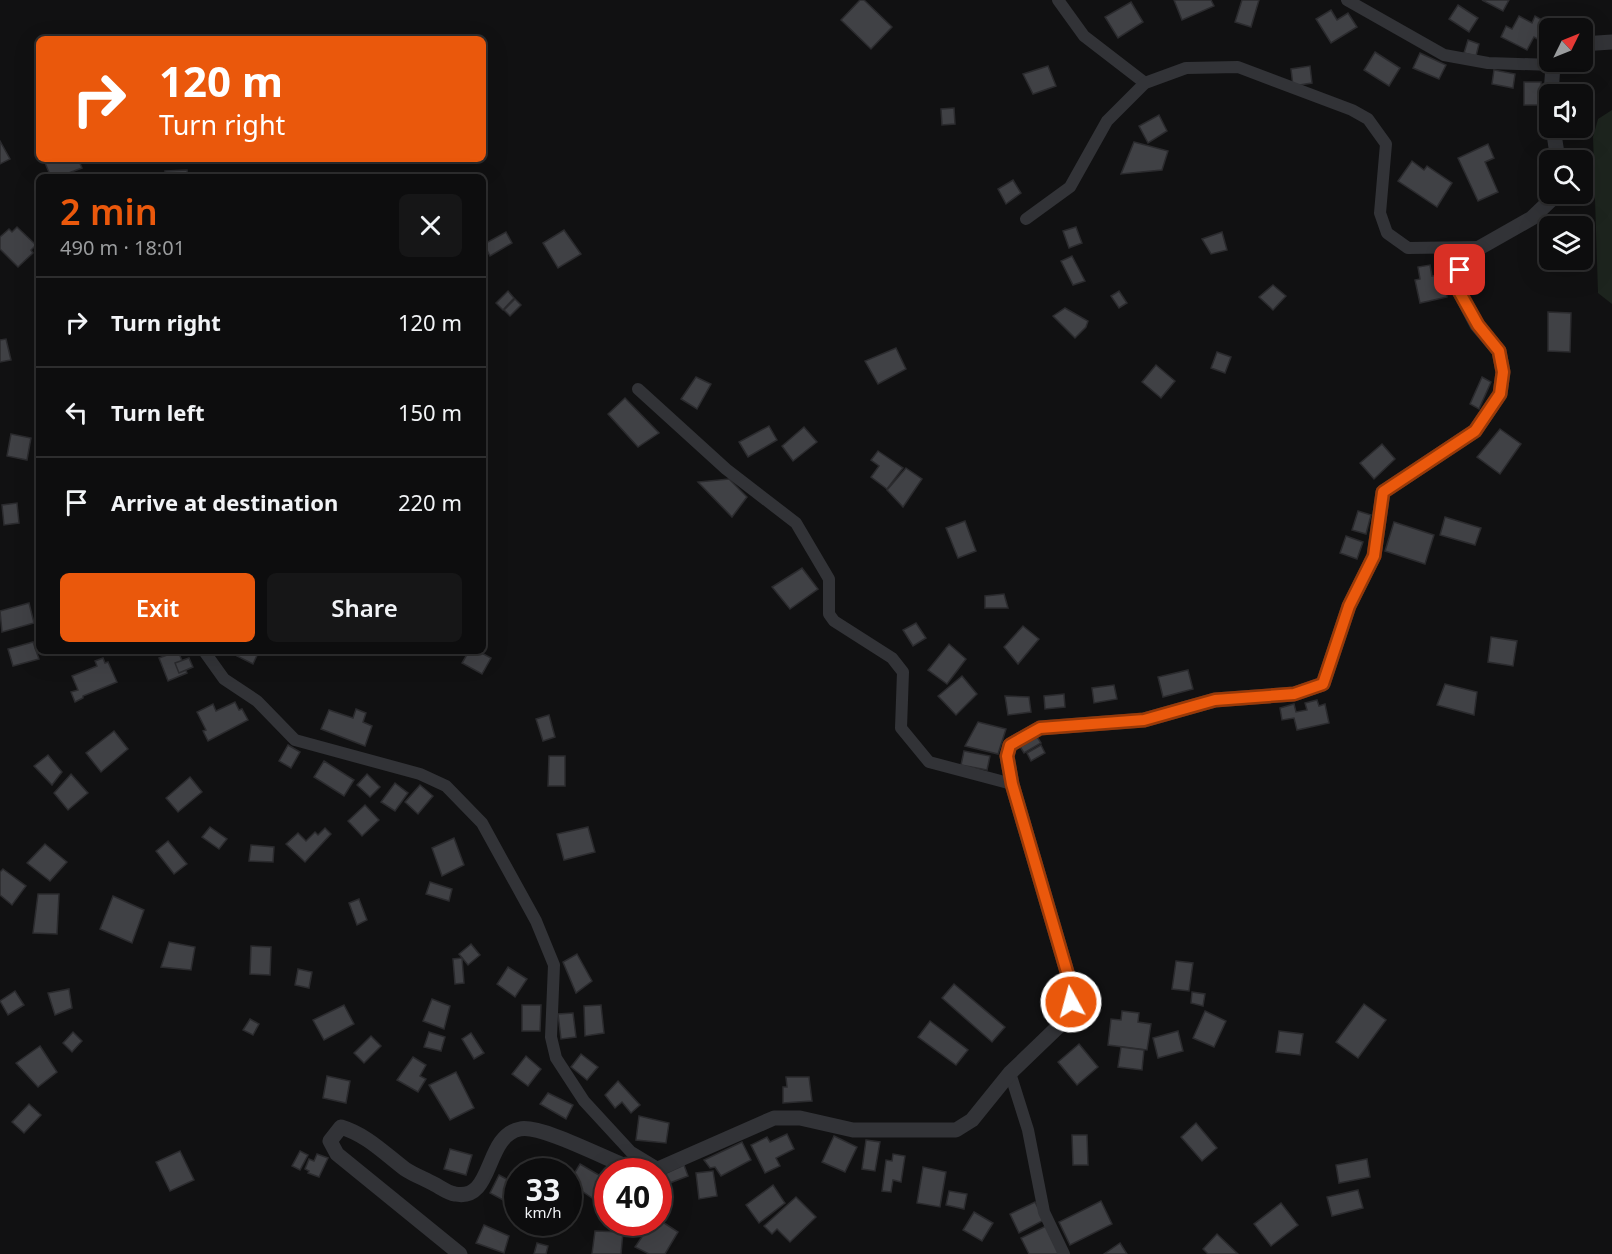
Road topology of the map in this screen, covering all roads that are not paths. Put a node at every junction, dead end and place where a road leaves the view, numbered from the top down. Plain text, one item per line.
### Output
1 (1058, 0) edge
2 (1347, 0) edge
3 (1612, 42) edge
4 (1593, 43) edge
5 (1539, 63) edge
6 (1145, 83) junction
7 (1547, 204) edge
8 (1026, 219) dead end
9 (1481, 247) junction
10 (638, 389) dead end
11 (206, 654) edge
12 (1012, 784) junction
13 (1010, 1073) junction
14 (607, 1158) edge
15 (639, 1158) edge
16 (672, 1163) edge
17 (459, 1254) edge
18 (1064, 1254) edge

1 - 6 street
2 - 5 street
3 - 4 street
6 - 8 street
6 - 9 street
7 - 9 street
9 - 12 street
10 - 12 street
11 - 15 street
12 - 13 street
13 - 16 street
13 - 18 street
14 - 17 street

